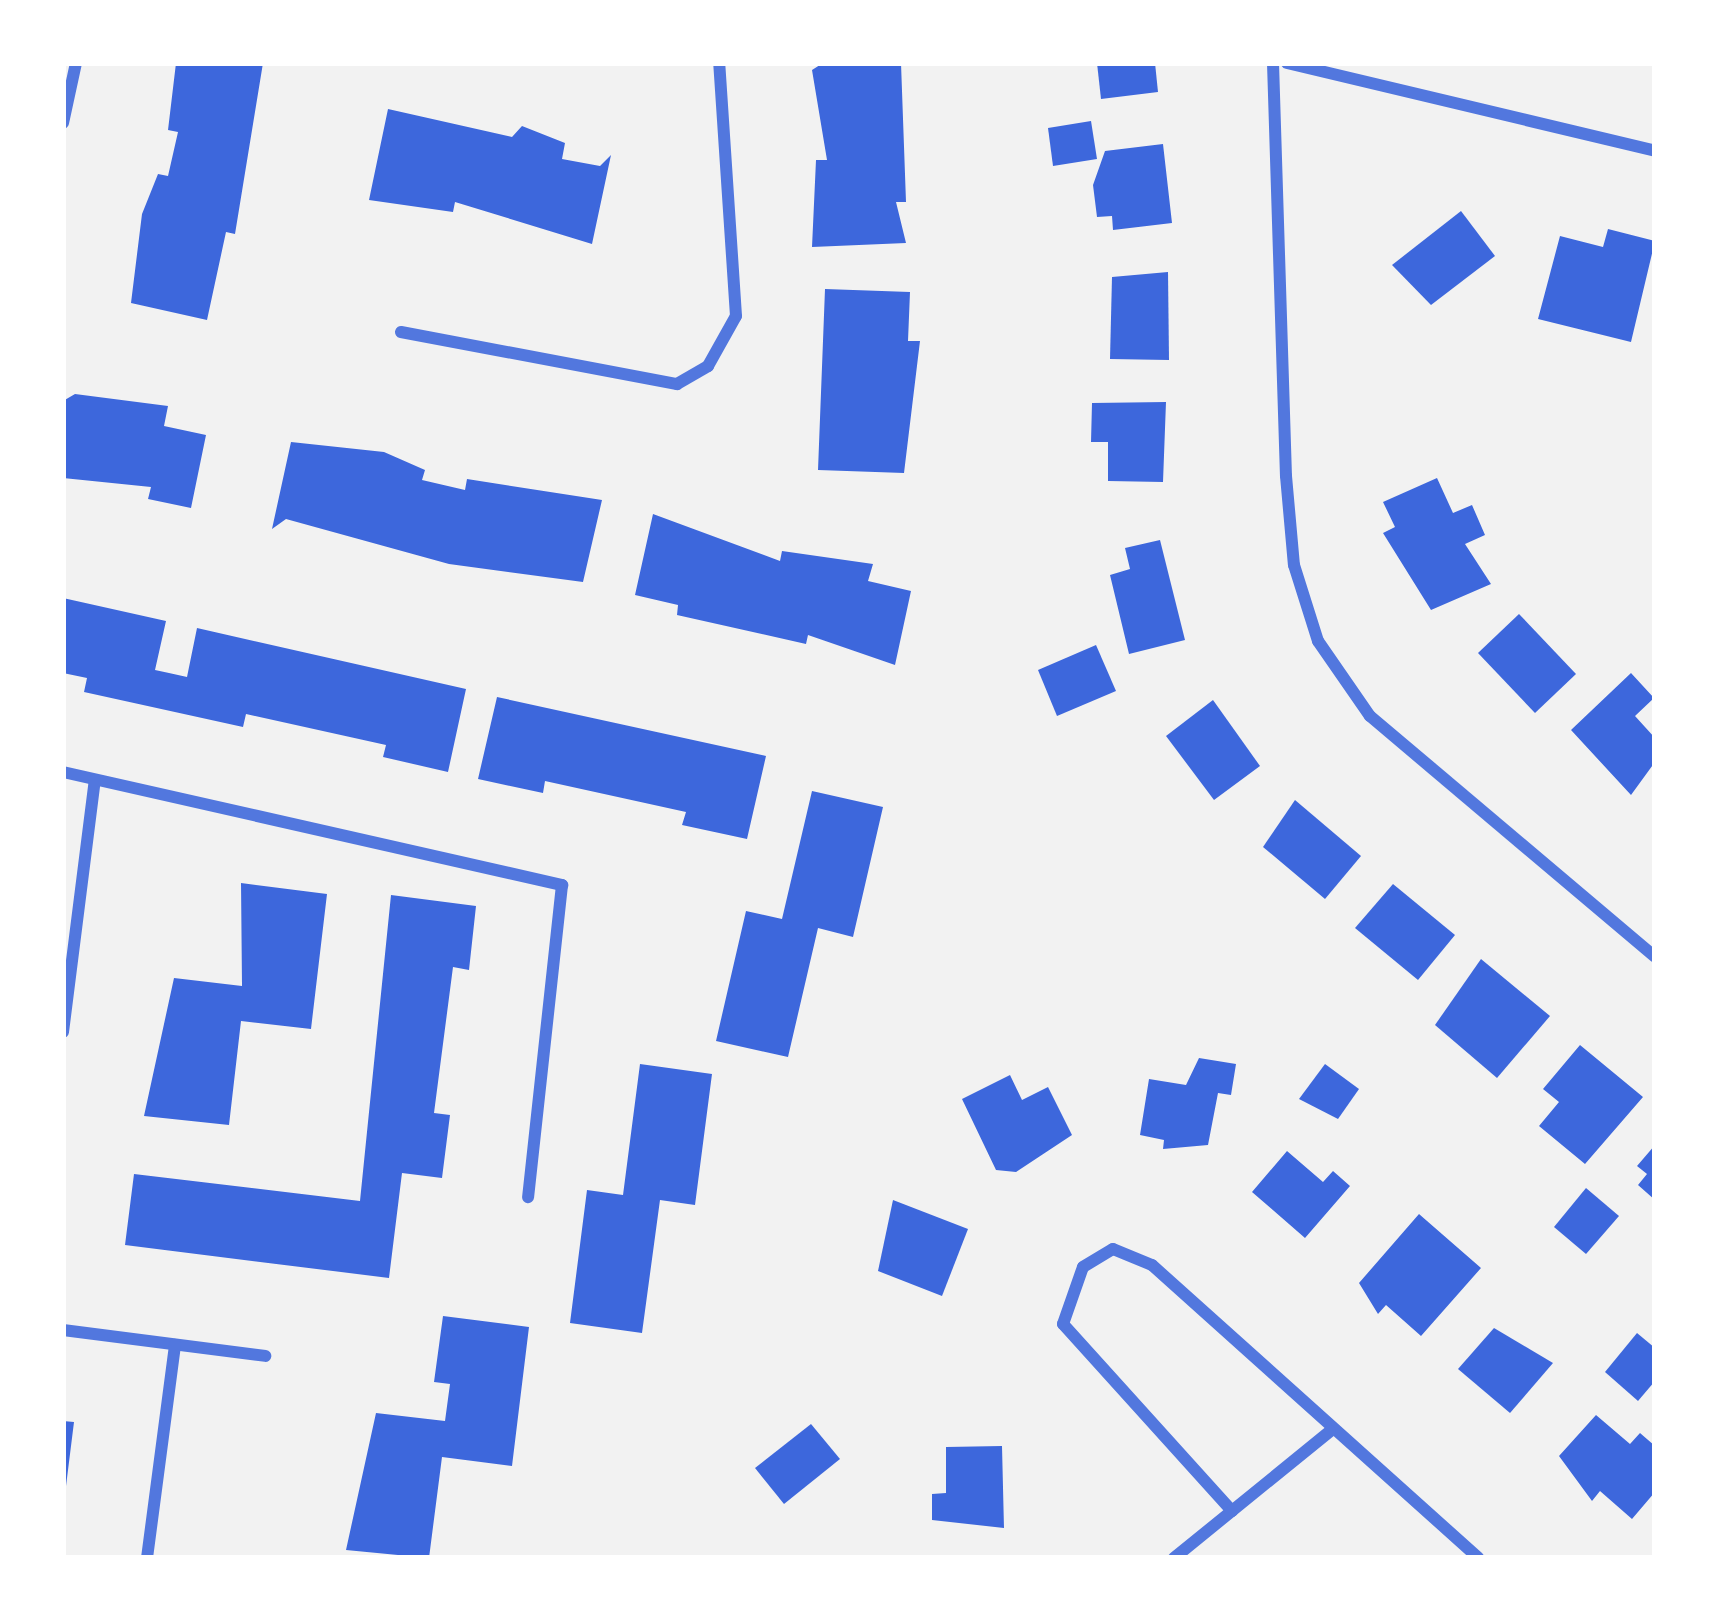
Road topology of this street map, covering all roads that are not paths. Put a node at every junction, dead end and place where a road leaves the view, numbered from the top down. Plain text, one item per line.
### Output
1 (76, 63) edge
2 (718, 63) edge
3 (1273, 63) edge
4 (1288, 63) edge
5 (63, 124) edge
6 (1655, 151) edge
7 (401, 332) dead end
8 (63, 772) edge
9 (95, 780) junction
10 (1655, 957) edge
11 (63, 1031) edge
12 (528, 1197) dead end
13 (63, 1330) edge
14 (175, 1345) junction
15 (266, 1356) dead end
16 (1330, 1431) junction
17 (1232, 1511) junction
18 (147, 1558) edge
19 (1174, 1558) edge
20 (1478, 1558) edge

1 - 5 street
2 - 7 street
3 - 10 street
4 - 6 street
8 - 9 street
9 - 11 street
9 - 12 street
13 - 14 street
14 - 15 street
14 - 18 street
16 - 17 street
16 - 17 street
16 - 20 street
17 - 19 street

